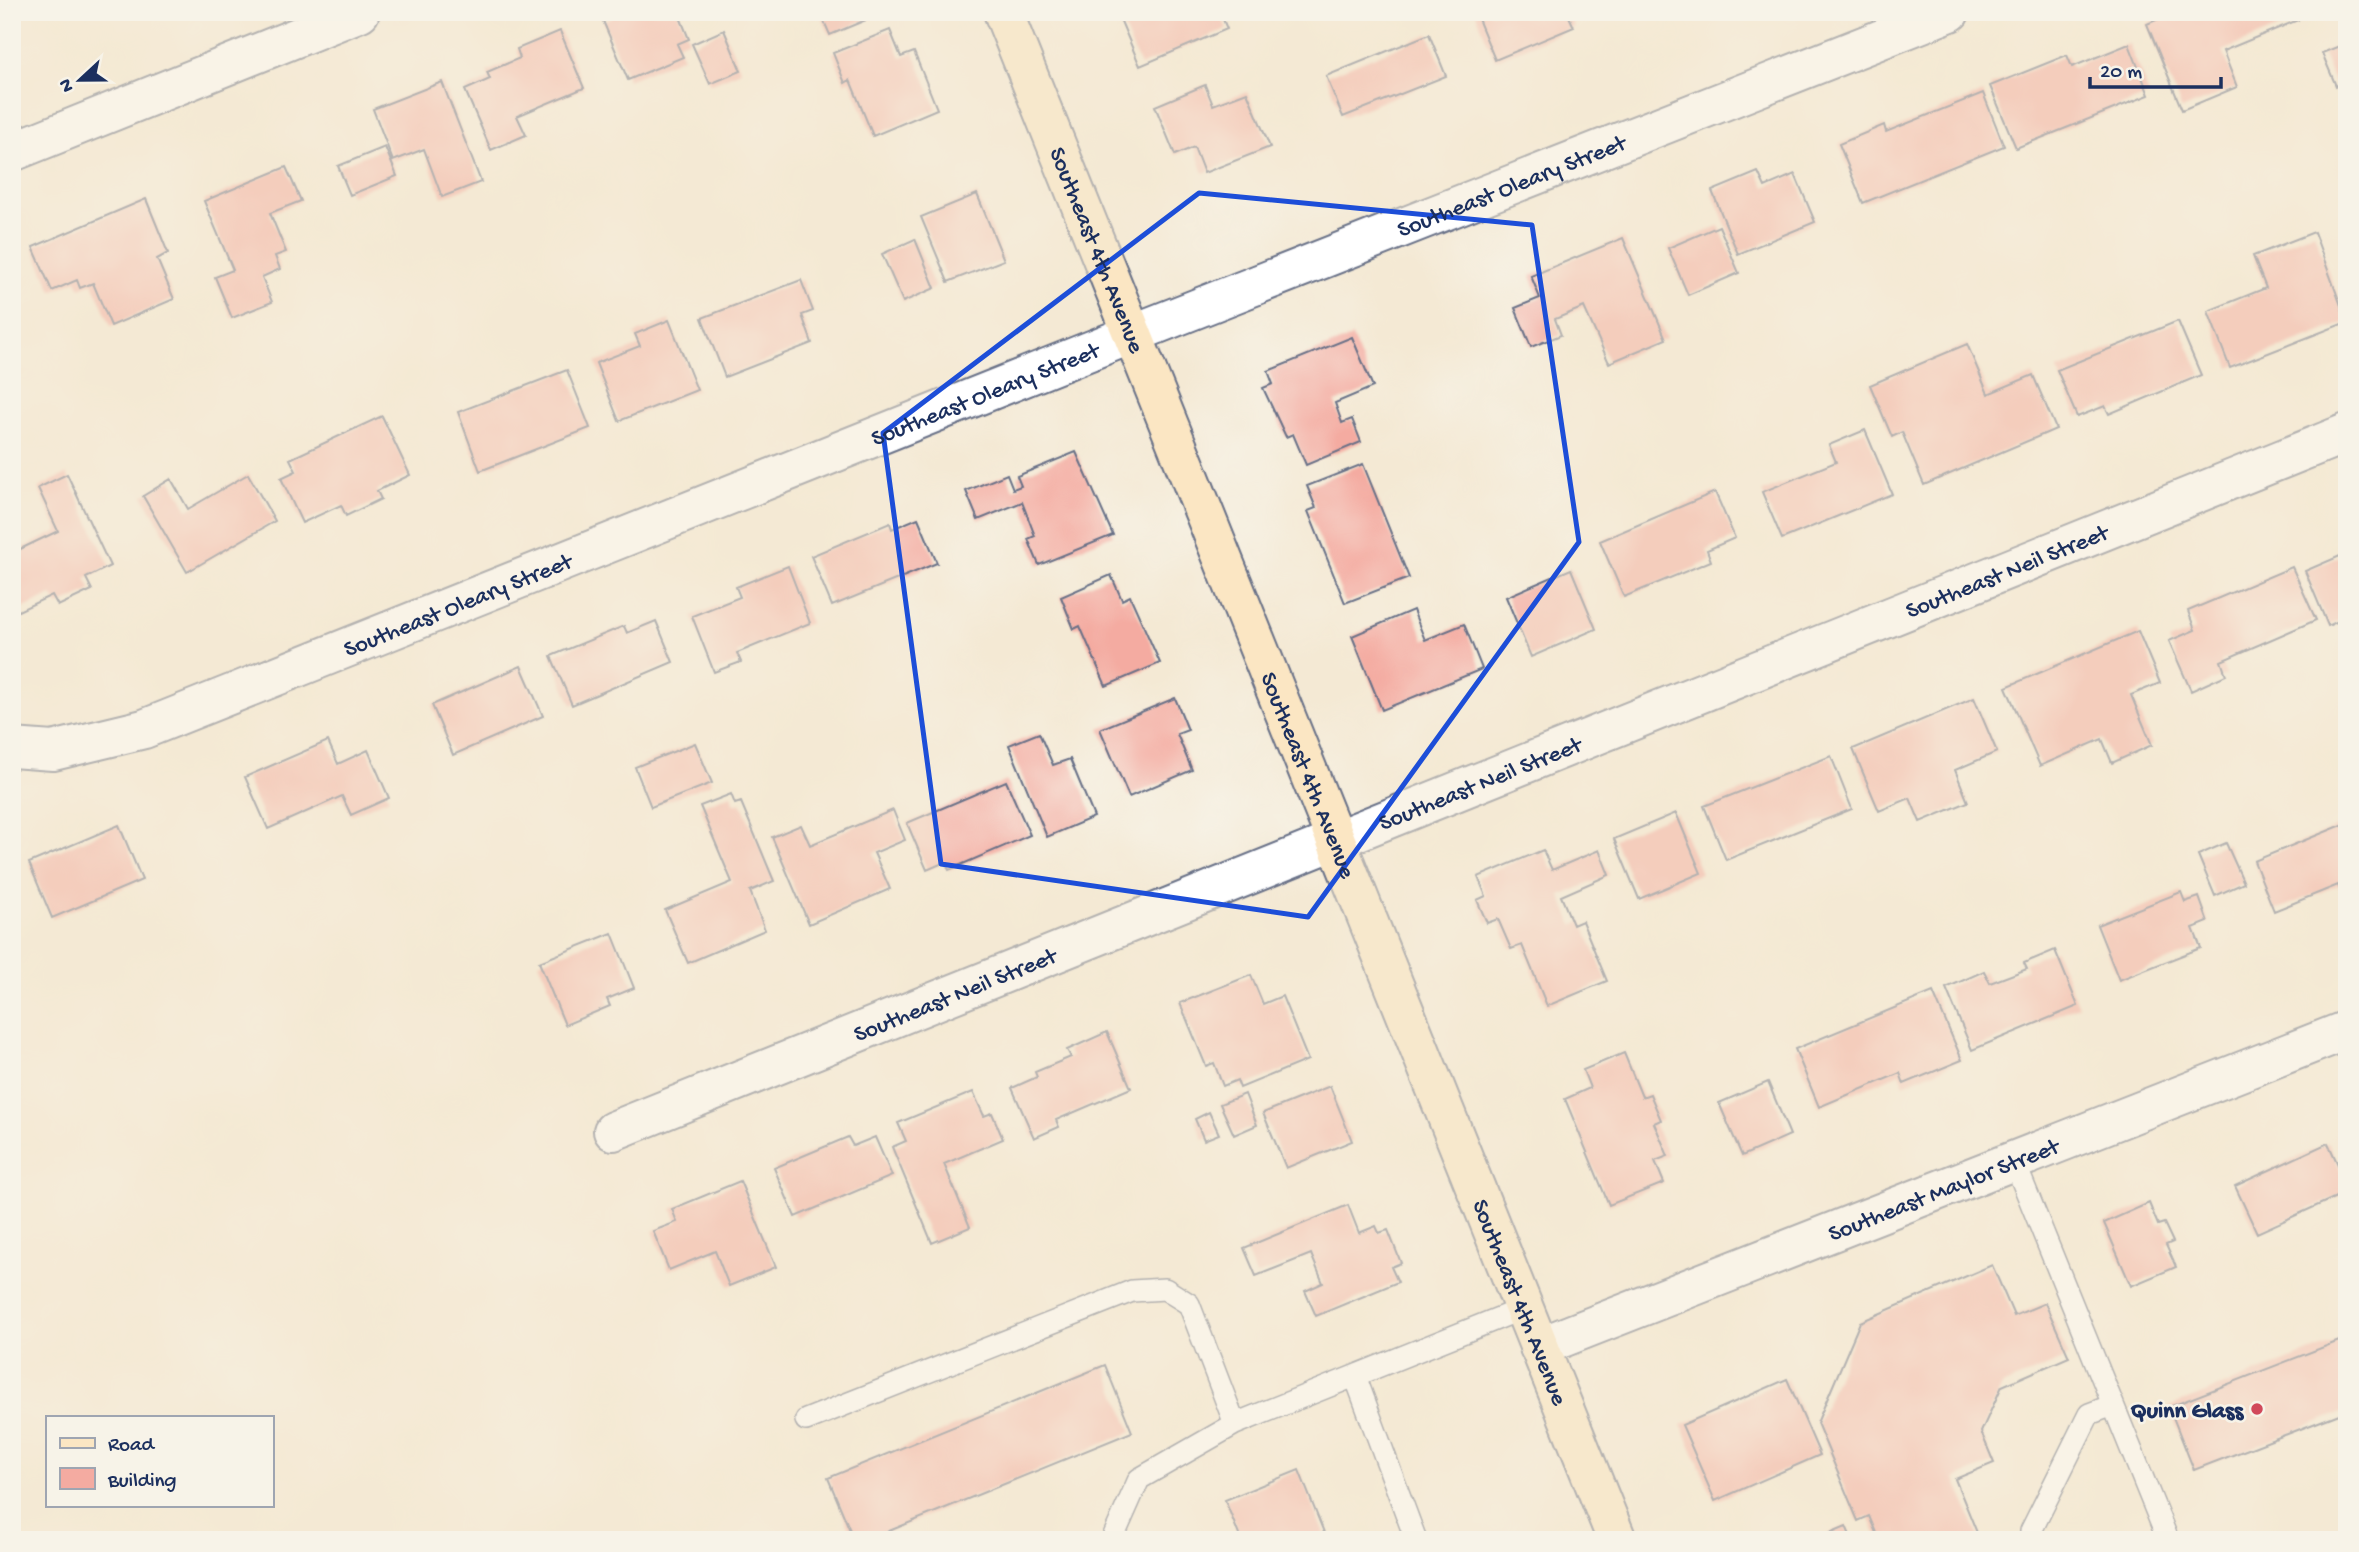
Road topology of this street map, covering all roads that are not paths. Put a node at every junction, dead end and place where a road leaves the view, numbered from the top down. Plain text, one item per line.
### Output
1 (360, 12) edge
2 (1003, 12) edge
3 (1950, 12) edge
4 (12, 152) edge
5 (1132, 334) junction
6 (2347, 433) edge
7 (12, 748) edge
8 (1336, 840) junction
9 (2347, 1030) edge
10 (613, 1131) dead end
11 (2014, 1161) junction
12 (1524, 1308) junction
13 (1539, 1347) junction
14 (1355, 1376) junction
15 (2113, 1405) junction
16 (806, 1420) dead end
17 (1235, 1424) junction
18 (1112, 1540) edge
19 (1416, 1540) edge
20 (1617, 1540) edge
21 (2034, 1540) edge
22 (2168, 1540) edge

1 - 4 street
2 - 5 street, Southeast 4th Avenue
3 - 5 street, Southeast Oleary Street
5 - 7 street, Southeast Oleary Street
5 - 8 street, Southeast 4th Avenue
6 - 8 street, Southeast Neil Street
8 - 10 street, Southeast Neil Street
8 - 12 street, Southeast 4th Avenue
9 - 11 street, Southeast Maylor Street
11 - 13 street, Southeast Maylor Street
11 - 15 lane
12 - 13 street, Southeast 4th Avenue
12 - 14 lane
13 - 20 street, Southeast 4th Avenue
14 - 17 lane
14 - 19 lane
15 - 21 lane
15 - 22 lane
16 - 17 lane
17 - 18 lane

